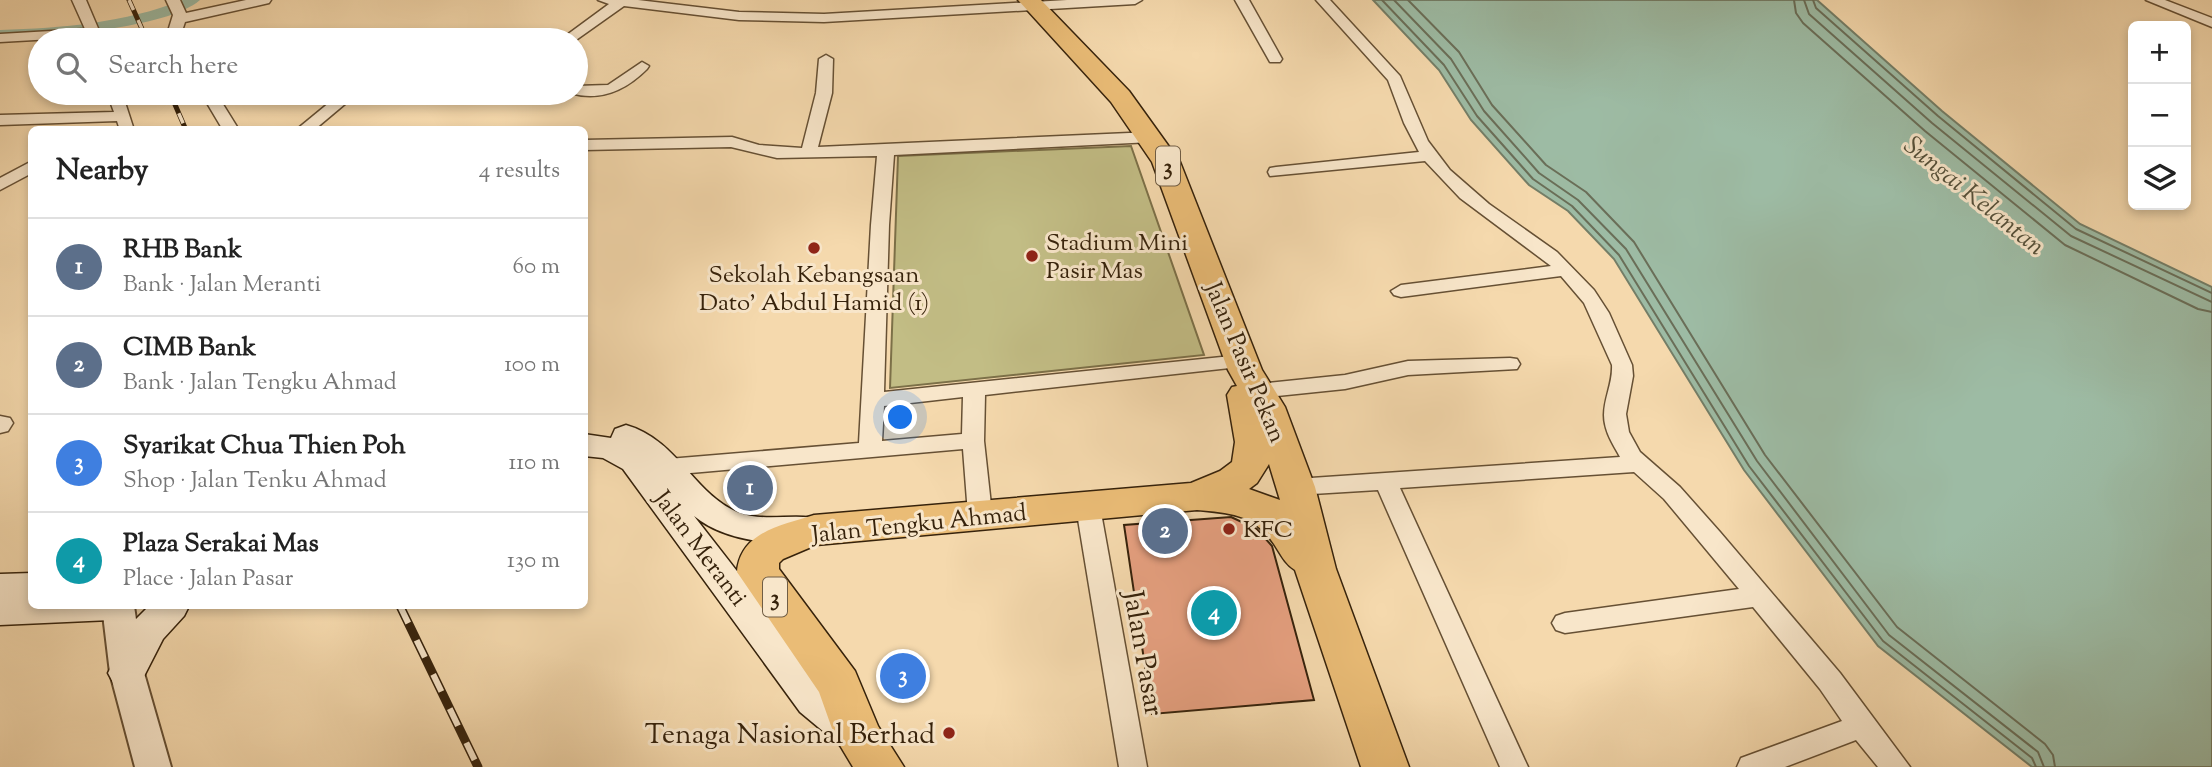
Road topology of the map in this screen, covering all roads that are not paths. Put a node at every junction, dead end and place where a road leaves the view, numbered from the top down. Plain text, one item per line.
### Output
1 (79, 0) edge
2 (205, 0) edge
3 (264, 0) edge
4 (833, 0) edge
5 (1135, 0) edge
6 (1242, 0) edge
7 (1323, 0) edge
8 (2153, 0) edge
9 (616, 1) edge
10 (1032, 3) edge
11 (177, 7) edge
12 (824, 18) junction
13 (2208, 18) edge
14 (28, 28) edge
15 (34, 28) edge
16 (72, 28) edge
17 (92, 28) edge
18 (176, 28) edge
19 (581, 28) edge
20 (0, 30) edge
21 (28, 35) edge
22 (0, 38) edge
23 (826, 59) dead end
24 (1275, 59) dead end
25 (642, 66) dead end
26 (588, 90) edge
27 (119, 105) edge
28 (216, 105) edge
29 (335, 105) edge
30 (0, 120) edge
31 (126, 123) edge
32 (229, 126) edge
33 (309, 126) edge
34 (1152, 137) junction
35 (588, 145) edge
36 (886, 151) junction
37 (809, 152) junction
38 (1429, 156) junction
39 (28, 168) edge
40 (1276, 172) dead end
41 (0, 185) edge
42 (1566, 270) junction
43 (1401, 291) dead end
44 (1510, 364) dead end
45 (1248, 374) junction
46 (974, 389) junction
47 (874, 400) junction
48 (588, 429) edge
49 (973, 441) junction
50 (588, 445) edge
51 (870, 448) junction
52 (1637, 464) junction
53 (668, 467) junction
54 (1386, 482) junction
55 (1296, 487) junction
56 (1197, 496) junction
57 (1088, 507) junction
58 (980, 514) junction
59 (814, 530) junction
60 (1315, 569) junction
61 (750, 586) junction
62 (28, 587) edge
63 (0, 588) edge
64 (1758, 596) junction
65 (44, 609) edge
66 (118, 609) edge
67 (168, 609) edge
68 (0, 611) edge
69 (1565, 623) dead end
70 (127, 673) junction
71 (1861, 726) junction
72 (869, 752) edge
73 (1762, 766) edge
74 (153, 767) edge
75 (1133, 767) edge
76 (1385, 767) edge
77 (1514, 767) edge
78 (1896, 767) edge

1 - 17 street
2 - 11 street
3 - 11 street
4 - 12 street
5 - 10 street
6 - 24 street
7 - 38 street
8 - 13 street
9 - 12 street
9 - 19 street
10 - 12 street
10 - 34 highway, Jalan Pasir Pekan / 3
11 - 18 street
14 - 20 street
15 - 16 street
21 - 22 street
23 - 37 street
25 - 26 street
27 - 31 street
28 - 32 street
29 - 33 street
30 - 31 street
34 - 36 street
34 - 45 highway, Jalan Pasir Pekan / 3
35 - 37 street
36 - 37 street
36 - 47 street
38 - 40 street
38 - 42 street
39 - 41 street
42 - 43 street
42 - 52 street
44 - 45 street
45 - 46 street
45 - 55 highway, Jalan Pasir Pekan / 3
45 - 56 highway, 3
46 - 47 street
46 - 49 street
47 - 51 street
48 - 53 main road, Jalan Meranti
49 - 51 street
49 - 58 street
50 - 61 main road, Jalan Meranti
51 - 53 street
52 - 54 street
52 - 64 street
53 - 59 main road, Jalan Meranti
54 - 55 street
54 - 77 street
55 - 60 highway, Jalan Pasir Pekan / 3
56 - 57 highway, Jalan Tengku Ahmad / 3
56 - 60 highway, 3
57 - 58 highway, Jalan Tengku Ahmad / 3
57 - 75 street, Jalan Pasar
58 - 59 highway, Jalan Tengku Ahmad / 3
59 - 61 highway, Jalan Tengku Ahmad / 3
60 - 76 highway, Jalan Pasir Pekan / 3
61 - 72 main road, Jalan Meranti
61 - 72 highway, 3
62 - 63 main road
64 - 69 street
64 - 71 street
65 - 68 main road
66 - 70 street
67 - 70 main road
70 - 74 street
71 - 73 street
71 - 78 street

